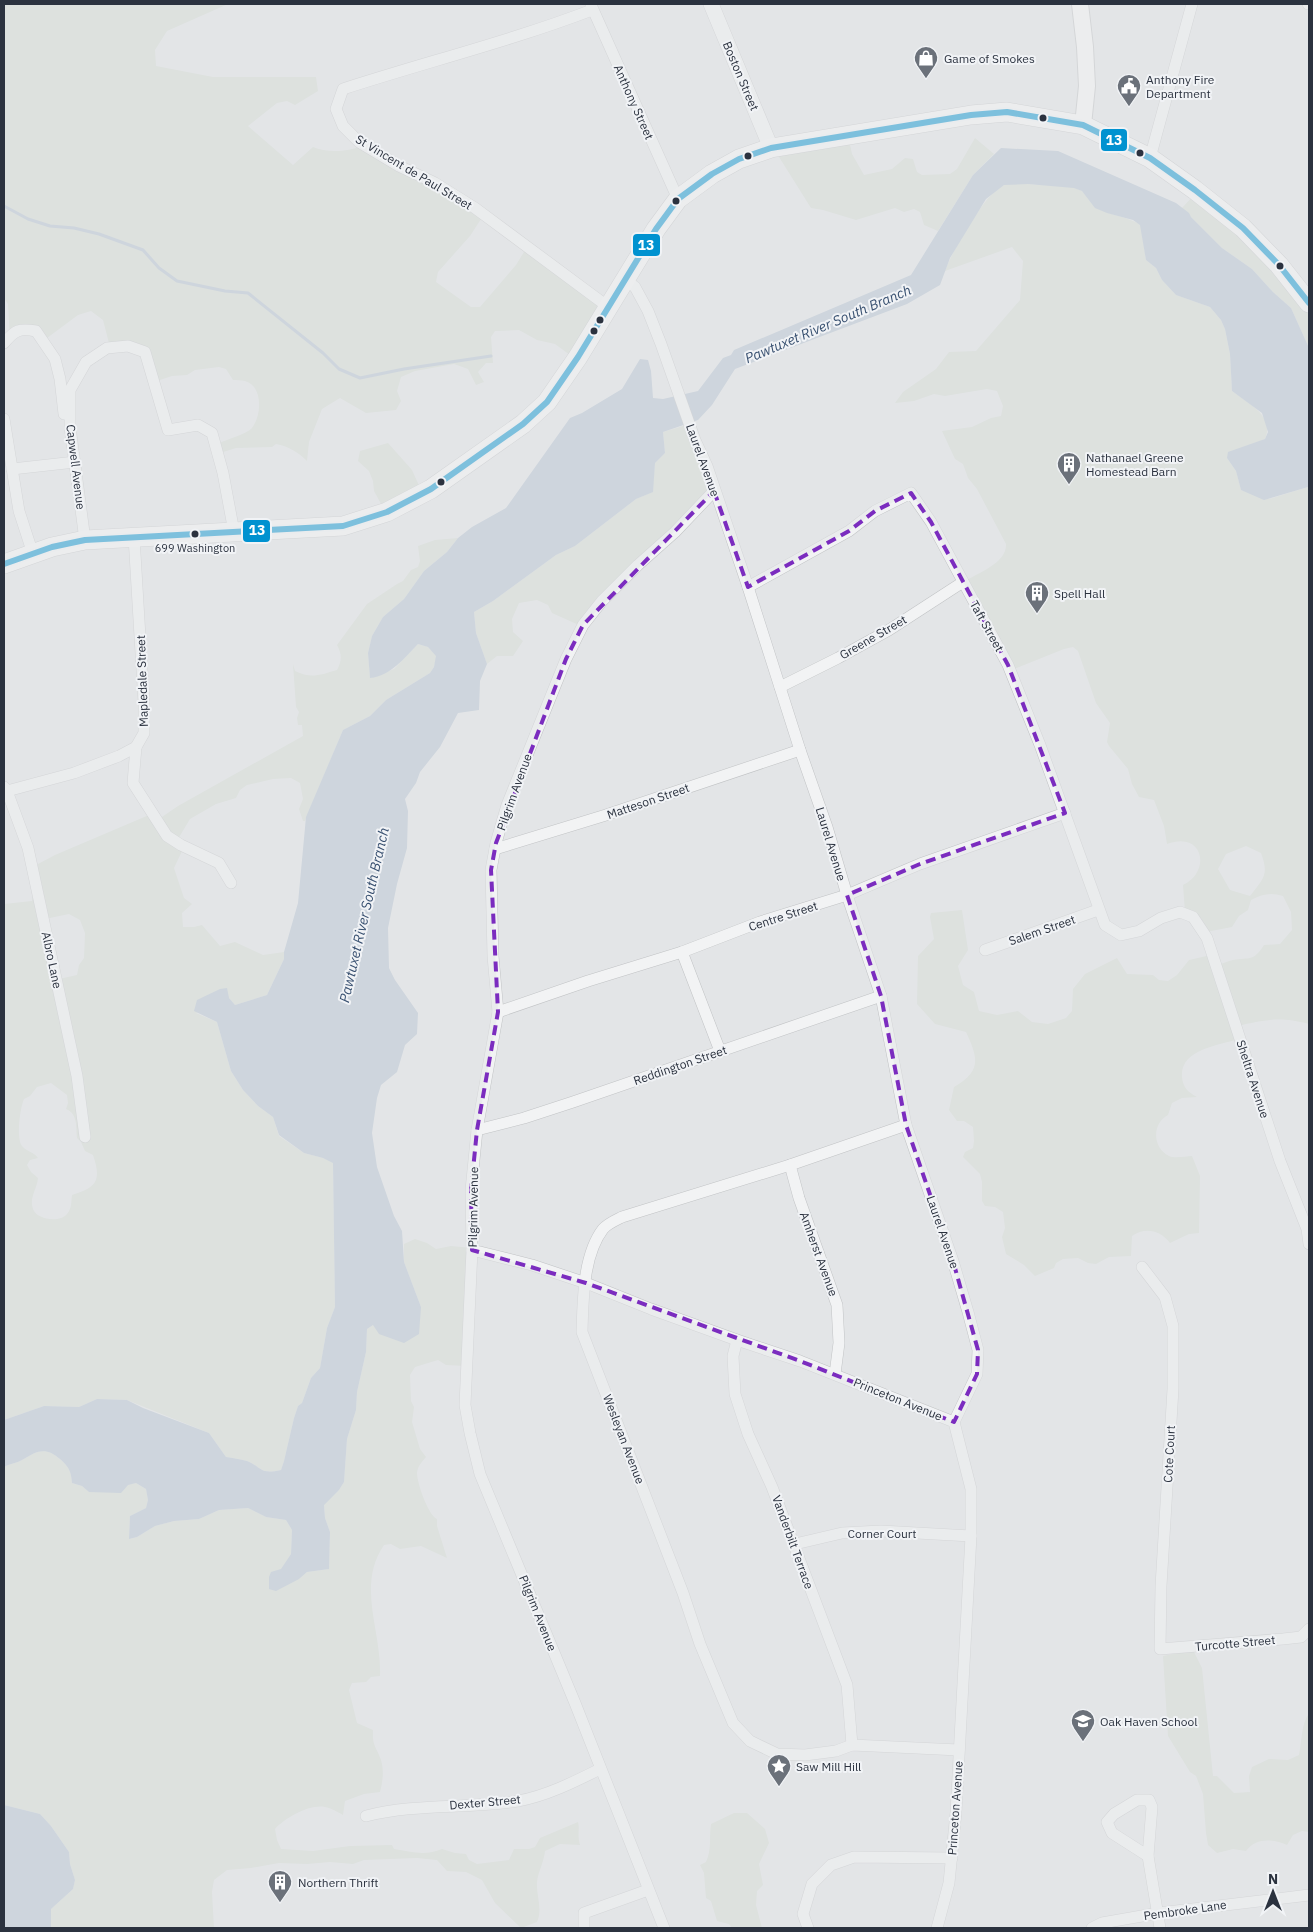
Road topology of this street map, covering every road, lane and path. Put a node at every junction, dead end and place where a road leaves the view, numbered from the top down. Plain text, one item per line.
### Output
1 (710, 4) edge
2 (1080, 4) edge
3 (1192, 4) edge
4 (591, 7) edge
5 (1083, 125) junction
6 (771, 148) junction
7 (1150, 158) junction
8 (678, 199) junction
9 (624, 279) junction
10 (1309, 304) edge
11 (607, 306) junction
12 (4, 344) edge
13 (4, 419) edge
14 (70, 427) junction
15 (75, 462) junction
16 (12, 469) junction
17 (714, 491) junction
18 (234, 532) junction
19 (134, 537) junction
20 (85, 540) junction
21 (33, 554) junction
22 (4, 564) edge
23 (963, 582) junction
24 (748, 588) junction
25 (780, 687) junction
26 (136, 747) junction
27 (800, 750) junction
28 (5, 789) edge
29 (1065, 813) junction
30 (495, 848) junction
31 (231, 883) dead end
32 (847, 895) junction
33 (1098, 910) junction
34 (1193, 917) joint
35 (985, 950) dead end
36 (682, 952) junction
37 (881, 996) junction
38 (498, 1012) junction
39 (720, 1051) junction
40 (906, 1125) junction
41 (477, 1130) junction
42 (85, 1137) dead end
43 (790, 1165) junction
44 (1309, 1244) edge
45 (472, 1250) junction
46 (1142, 1267) dead end
47 (586, 1284) junction
48 (737, 1340) junction
49 (835, 1374) junction
50 (954, 1422) junction
51 (971, 1536) junction
52 (795, 1544) junction
53 (1308, 1630) edge
54 (1160, 1649) joint
55 (852, 1745) junction
56 (959, 1750) junction
57 (600, 1769) junction
58 (366, 1816) dead end
59 (1148, 1856) junction
60 (952, 1858) junction
61 (648, 1890) junction
62 (1309, 1895) edge
63 (1159, 1913) junction
64 (584, 1928) edge
65 (664, 1928) edge
66 (808, 1928) edge
67 (937, 1928) edge
68 (1092, 1928) edge
69 (1160, 1928) edge

1 - 6 street, Boston Street
2 - 5 main road
3 - 7 street
4 - 8 street, Anthony Street
4 - 11 street, St Vincent de Paul Street
5 - 6 main road
5 - 7 main road
6 - 8 main road
7 - 10 main road
8 - 9 main road
9 - 11 main road
9 - 17 street, Laurel Avenue
11 - 18 main road
12 - 14 street
13 - 16 street
14 - 15 street, Capwell Avenue
14 - 18 street, Capwell Avenue
15 - 16 street
15 - 20 street, Capwell Avenue
16 - 21 street
17 - 24 street, Laurel Avenue
17 - 30 street, Pilgrim Avenue
18 - 19 main road
19 - 20 main road
19 - 26 street, Mapledale Street
20 - 21 main road
21 - 22 main road
23 - 24 street, Taft Street
23 - 25 street, Greene Street
23 - 29 street, Taft Street
24 - 25 street, Laurel Avenue
25 - 27 street, Laurel Avenue
26 - 28 street
26 - 31 street, Mapledale Street
27 - 30 street, Matteson Street
27 - 32 street, Laurel Avenue
28 - 42 street, Albro Lane
29 - 32 street, Centre Street
29 - 33 street, Taft Street
30 - 38 street, Pilgrim Avenue
32 - 36 street, Centre Street
32 - 37 street, Laurel Avenue
33 - 34 street, Taft Street
33 - 35 street, Salem Street
34 - 44 street, Sheltra Avenue
36 - 38 street, Centre Street
36 - 39 street
37 - 39 street, Reddington Street
37 - 40 street, Laurel Avenue
38 - 41 street, Pilgrim Avenue
39 - 41 street, Reddington Street
40 - 43 street, Wesleyan Avenue
40 - 50 street, Laurel Avenue
41 - 45 street, Pilgrim Avenue
43 - 47 street, Wesleyan Avenue
43 - 49 street, Amherst Avenue
45 - 47 street, Princeton Avenue
45 - 57 street, Pilgrim Avenue
46 - 54 street, Cote Court
47 - 48 street, Princeton Avenue
47 - 55 street, Wesleyan Avenue
48 - 49 street, Princeton Avenue
48 - 52 street, Vanderbilt Terrace
49 - 50 street, Princeton Avenue
50 - 51 street, Princeton Avenue
51 - 52 street, Corner Court
51 - 56 street, Princeton Avenue
52 - 55 street, Vanderbilt Terrace
53 - 54 street, Turcotte Street
55 - 56 street, Wesleyan Avenue
56 - 60 street, Princeton Avenue
57 - 58 street, Dexter Street
57 - 61 street, Pilgrim Avenue
59 - 59 street
59 - 63 street
60 - 66 street
60 - 67 street, Princeton Avenue
61 - 64 street
61 - 65 street, Pilgrim Avenue
62 - 63 street, Pembroke Lane
63 - 68 street, Pembroke Lane
63 - 69 street

